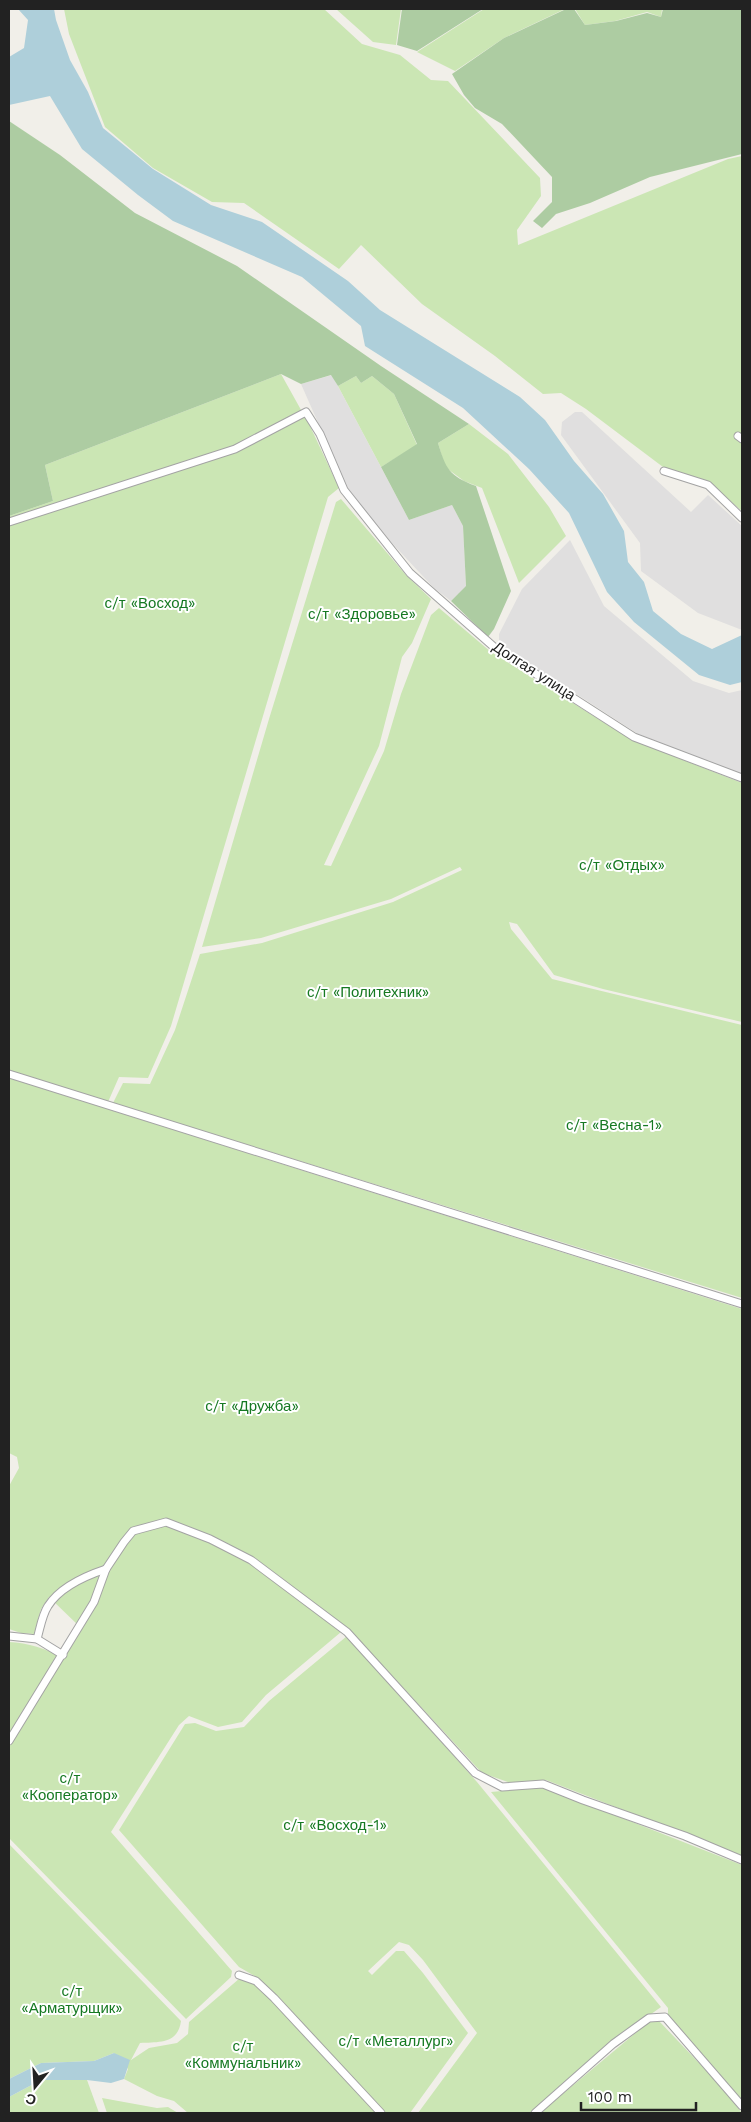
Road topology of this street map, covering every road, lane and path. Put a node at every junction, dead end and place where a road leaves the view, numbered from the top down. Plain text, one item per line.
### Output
1 (664, 471) dead end
2 (742, 518) edge
3 (9, 522) edge
4 (742, 778) edge
5 (9, 1074) edge
6 (742, 1304) edge
7 (106, 1569) junction
8 (9, 1636) edge
9 (37, 1639) junction
10 (63, 1655) junction
11 (9, 1741) edge
12 (742, 1860) edge
13 (239, 1975) dead end
14 (742, 2106) edge
15 (381, 2113) edge
16 (535, 2113) edge

1 - 2 street
3 - 4 street, Долгая улица
5 - 6 street
7 - 9 street
7 - 10 street
7 - 12 street
8 - 9 street
9 - 10 street
10 - 11 street
13 - 15 street
14 - 16 street

